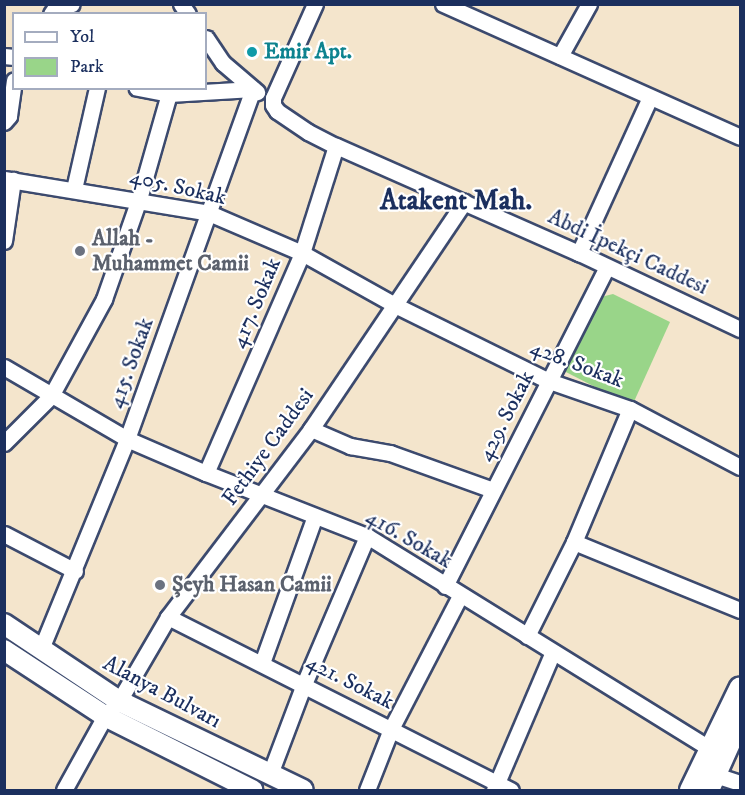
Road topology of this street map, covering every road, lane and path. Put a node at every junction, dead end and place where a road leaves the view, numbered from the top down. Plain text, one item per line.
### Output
1 (72, 4) edge
2 (315, 4) edge
3 (443, 4) edge
4 (589, 4) edge
5 (52, 12) edge
6 (207, 39) edge
7 (560, 56) junction
8 (253, 89) junction
9 (13, 90) edge
10 (97, 90) edge
11 (148, 90) edge
12 (169, 94) junction
13 (650, 97) junction
14 (273, 105) junction
15 (4, 122) edge
16 (741, 138) edge
17 (336, 146) junction
18 (9, 179) edge
19 (74, 189) junction
20 (139, 199) junction
21 (464, 202) junction
22 (209, 213) junction
23 (4, 241) edge
24 (302, 253) junction
25 (579, 254) junction
26 (606, 268) junction
27 (395, 305) junction
28 (741, 329) edge
29 (4, 367) edge
30 (549, 381) junction
31 (51, 396) junction
32 (630, 409) junction
33 (312, 429) junction
34 (8, 435) edge
35 (127, 439) junction
36 (741, 467) edge
37 (206, 473) junction
38 (494, 490) junction
39 (262, 494) junction
40 (315, 516) junction
41 (4, 534) edge
42 (367, 536) junction
43 (574, 542) junction
44 (75, 571) junction
45 (446, 586) junction
46 (460, 596) junction
47 (741, 610) edge
48 (168, 617) junction
49 (4, 624) edge
50 (527, 636) junction
51 (41, 649) junction
52 (4, 650) edge
53 (553, 652) junction
54 (262, 663) junction
55 (304, 684) junction
56 (741, 687) edge
57 (119, 701) junction
58 (105, 716) junction
59 (741, 721) edge
60 (391, 729) junction
61 (712, 768) edge
62 (270, 774) junction
63 (741, 783) edge
64 (501, 788) edge
65 (64, 790) edge
66 (252, 790) edge
67 (303, 790) edge
68 (367, 790) edge
69 (690, 790) edge

1 - 5 street
2 - 14 street
3 - 7 street
4 - 7 street
6 - 8 street, Abdi İpekçi Caddesi
7 - 13 street
8 - 12 street
8 - 14 street, Abdi İpekçi Caddesi
8 - 22 street, 415. Sokak
9 - 15 street
10 - 19 street
11 - 12 street
12 - 20 street
13 - 16 street
13 - 25 street
14 - 17 street, Abdi İpekçi Caddesi
17 - 21 street, Abdi İpekçi Caddesi
17 - 24 street, 417. Sokak
18 - 19 street, 405. Sokak
18 - 23 street
19 - 20 street, 405. Sokak
20 - 22 street, 405. Sokak
20 - 31 street
21 - 25 street, Abdi İpekçi Caddesi
21 - 27 street, Fethiye Caddesi
22 - 24 street, 405. Sokak
22 - 35 street, 415. Sokak
24 - 27 street, 405. Sokak
24 - 37 street, 417. Sokak
25 - 26 street, Abdi İpekçi Caddesi
26 - 28 street, Abdi İpekçi Caddesi
26 - 30 street, 429. Sokak
27 - 30 street, 428. Sokak
27 - 33 street, Fethiye Caddesi
29 - 31 street, 416. Sokak
30 - 32 street, 428. Sokak
30 - 38 street, 429. Sokak
31 - 34 street
31 - 35 street, 416. Sokak
32 - 36 street, 428. Sokak
32 - 43 street
33 - 38 street
33 - 39 street, Fethiye Caddesi
35 - 37 street, 416. Sokak
35 - 44 street, 415. Sokak
37 - 39 street, 416. Sokak
38 - 45 street, 429. Sokak
39 - 40 street, 416. Sokak
39 - 48 street, Fethiye Caddesi
40 - 42 street, 416. Sokak
40 - 54 street
41 - 44 street
42 - 45 street, 416. Sokak
42 - 55 street
43 - 47 street
43 - 50 street
44 - 51 street, 415. Sokak
45 - 46 street, 416. Sokak
46 - 50 street, 416. Sokak
46 - 60 street
48 - 54 street, 421. Sokak
48 - 57 street, Fethiye Caddesi
49 - 51 main road, Alanya Bulvarı
50 - 53 street, 416. Sokak
51 - 57 main road, Alanya Bulvarı
52 - 58 main road, Alanya Bulvarı
53 - 61 street, 416. Sokak
53 - 64 street
54 - 55 street, 421. Sokak
55 - 60 street, 421. Sokak
55 - 62 street
56 - 61 main road
57 - 58 street, Fethiye Caddesi
57 - 62 main road, Alanya Bulvarı
58 - 65 street, Fethiye Caddesi
58 - 66 main road, Alanya Bulvarı
59 - 61 main road
60 - 64 street, 421. Sokak
60 - 68 street
61 - 63 street, 416. Sokak
61 - 69 main road
62 - 67 main road, Alanya Bulvarı

